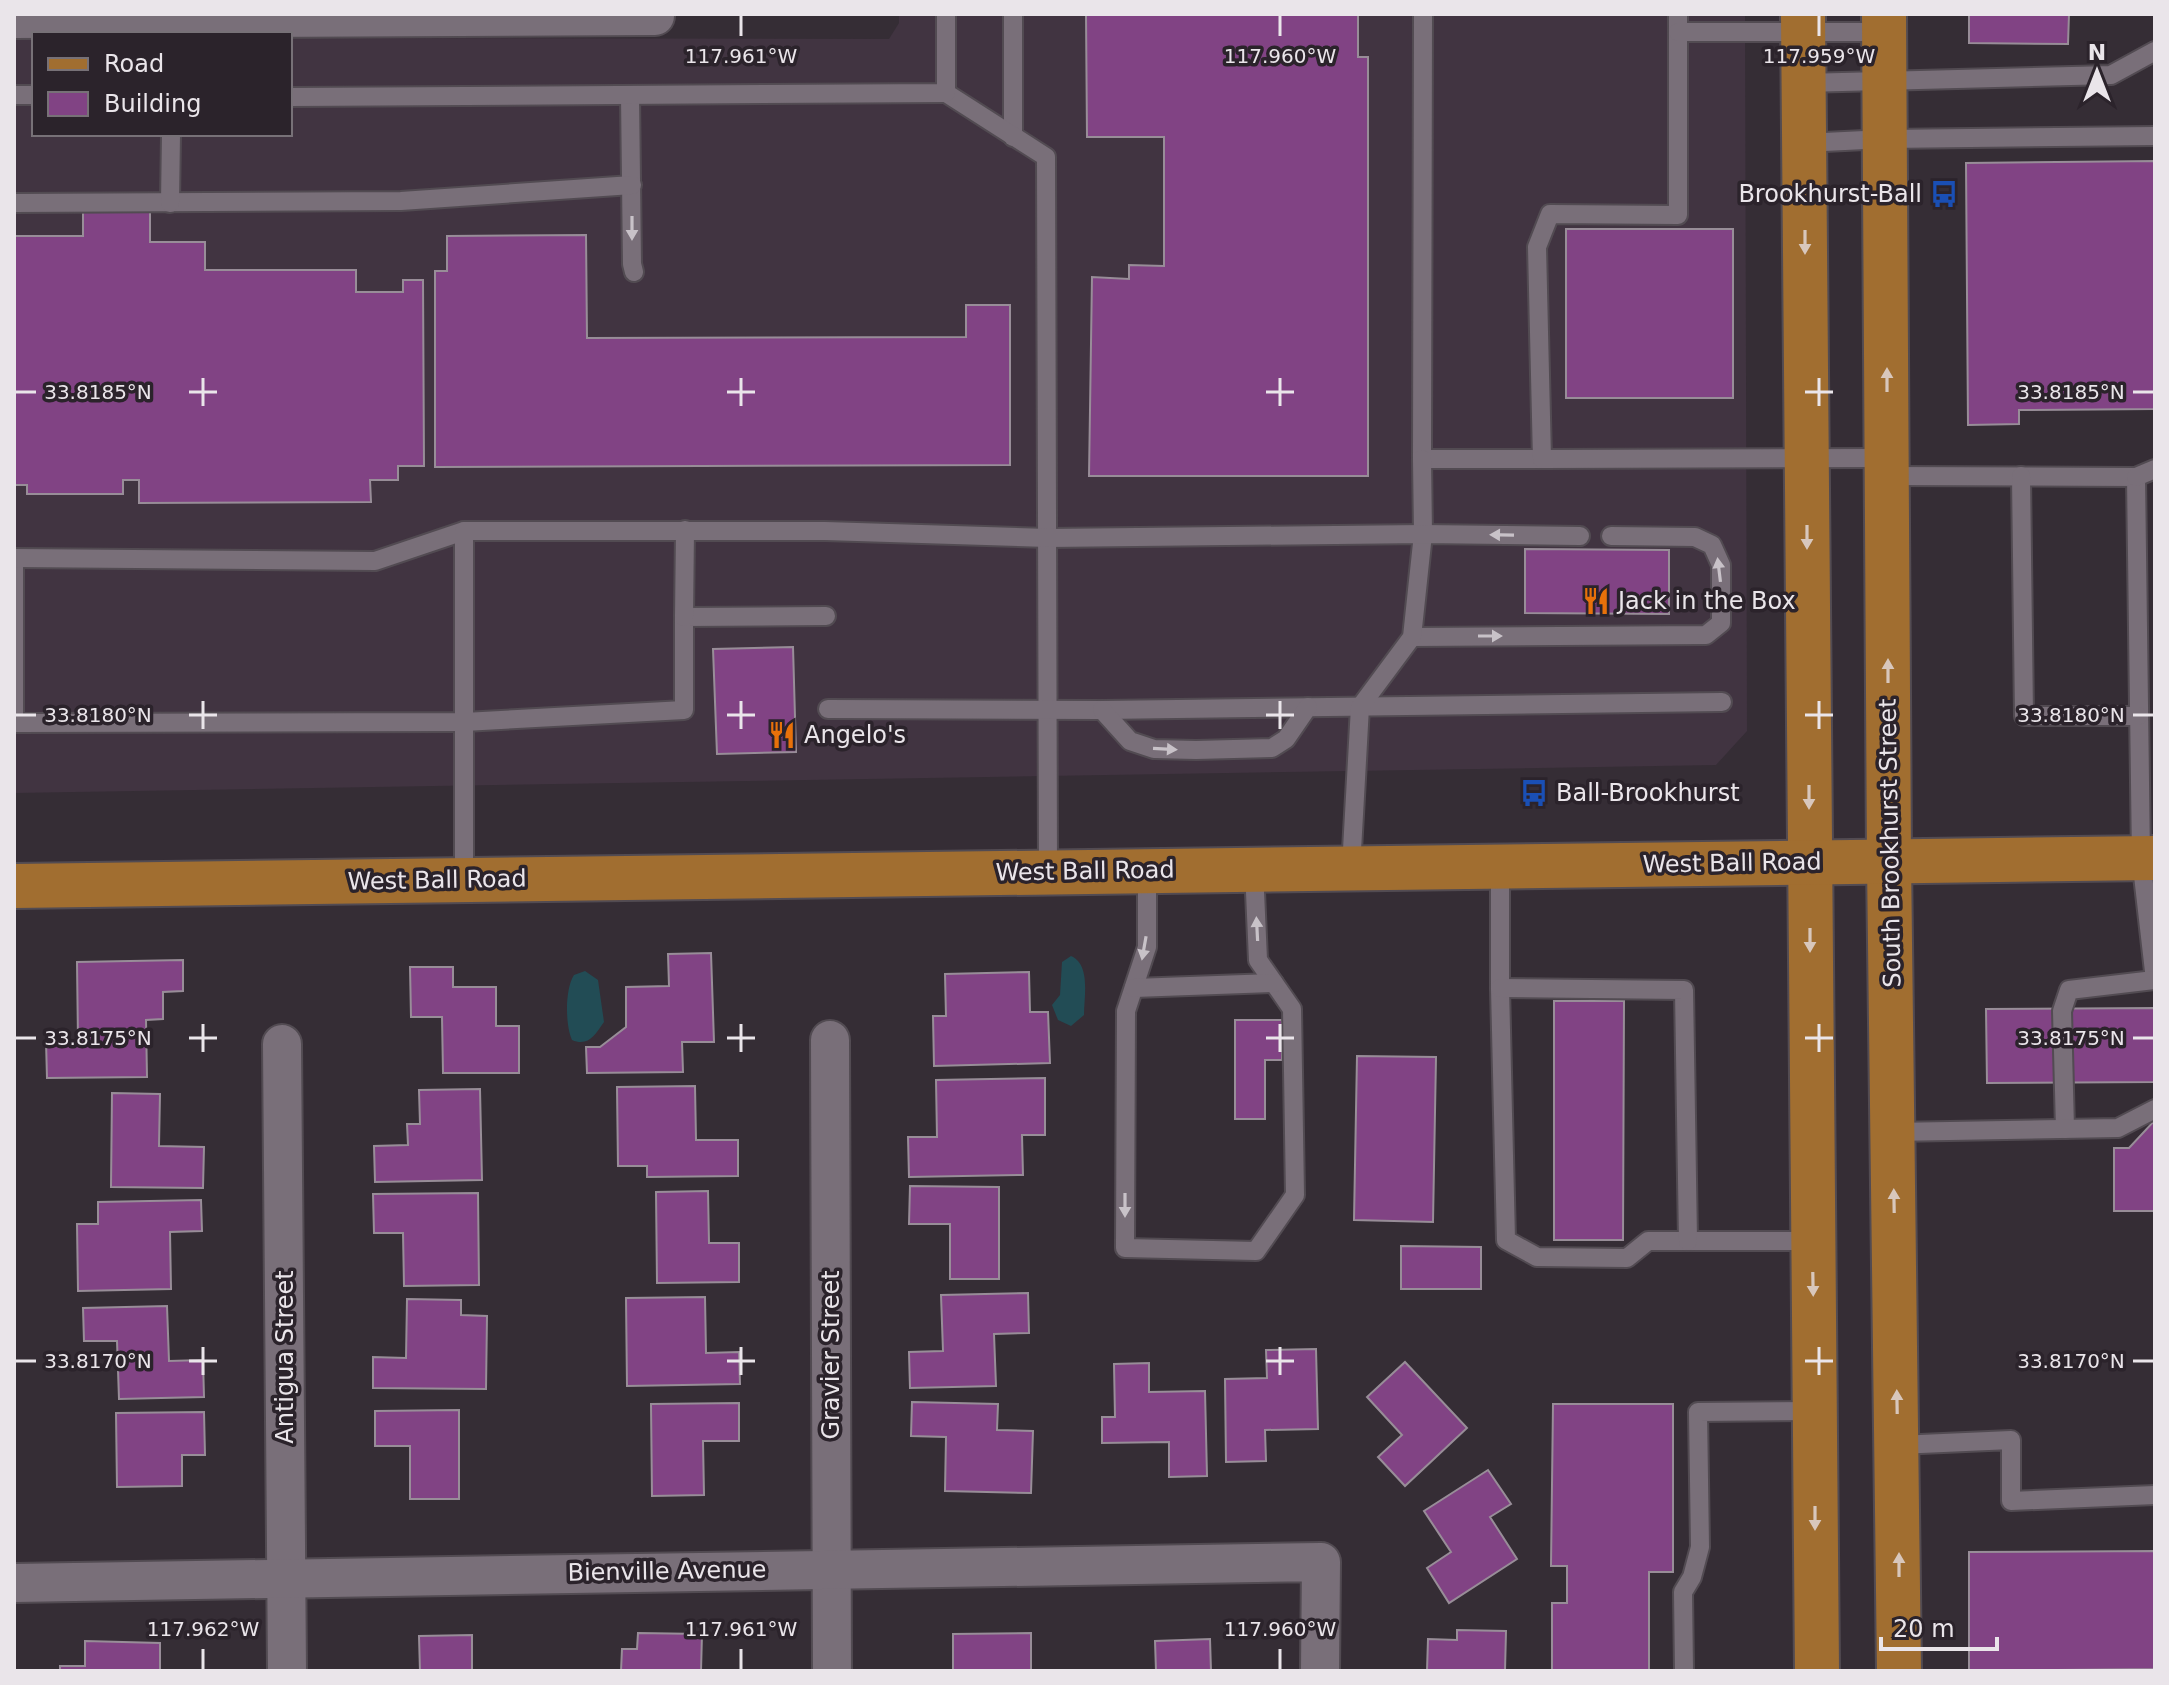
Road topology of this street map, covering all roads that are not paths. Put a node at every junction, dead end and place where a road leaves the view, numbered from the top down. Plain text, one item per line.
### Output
1 (946, 14) edge
2 (1013, 14) edge
3 (1423, 14) edge
4 (655, 15) edge
5 (92, 16) edge
6 (14, 19) edge
7 (1678, 23) edge
8 (1803, 23) edge
9 (1884, 23) edge
10 (2155, 51) edge
11 (1885, 79) junction
12 (1803, 83) junction
13 (946, 93) junction
14 (630, 95) junction
15 (292, 97) edge
16 (171, 136) edge
17 (2155, 136) edge
18 (1013, 137) junction
19 (1885, 139) junction
20 (1804, 143) junction
21 (632, 185) junction
22 (14, 203) edge
23 (170, 203) junction
24 (634, 272) dead end
25 (1422, 459) junction
26 (1542, 459) junction
27 (1806, 459) junction
28 (1887, 467) junction
29 (2155, 469) edge
30 (2021, 476) junction
31 (2136, 477) junction
32 (685, 530) junction
33 (464, 531) junction
34 (1423, 534) junction
35 (1580, 536) dead end
36 (1611, 536) dead end
37 (1048, 538) junction
38 (14, 558) edge
39 (826, 616) dead end
40 (684, 617) junction
41 (1412, 637) junction
42 (1722, 702) dead end
43 (1308, 707) junction
44 (1360, 707) junction
45 (828, 709) dead end
46 (1048, 710) junction
47 (1102, 710) junction
48 (2138, 716) junction
49 (464, 722) junction
50 (2148, 858) edge
51 (1889, 861) junction
52 (1810, 862) junction
53 (1500, 866) junction
54 (1351, 868) junction
55 (1254, 869) junction
56 (1147, 871) junction
57 (1048, 872) junction
58 (464, 880) junction
59 (14, 886) edge
60 (2154, 980) edge
61 (1274, 983) junction
62 (1134, 988) junction
63 (1500, 988) junction
64 (830, 1040) dead end
65 (282, 1044) dead end
66 (2155, 1109) edge
67 (2065, 1129) junction
68 (1893, 1132) junction
69 (1688, 1241) junction
70 (1813, 1241) junction
71 (1815, 1411) junction
72 (1898, 1445) junction
73 (2155, 1495) edge
74 (832, 1569) junction
75 (286, 1577) junction
76 (14, 1583) edge
77 (287, 1671) edge
78 (832, 1671) edge
79 (1320, 1671) edge
80 (1684, 1671) edge
81 (1817, 1671) edge
82 (1899, 1671) edge

1 - 13 lane
2 - 18 lane
3 - 25 lane
4 - 5 street
5 - 6 street
7 - 8 lane
7 - 26 lane
8 - 9 lane
8 - 12 main road
9 - 11 main road, South Brookhurst Street
10 - 11 lane
11 - 12 lane
11 - 19 main road, South Brookhurst Street
12 - 20 main road
13 - 14 lane
13 - 18 lane
14 - 15 lane
14 - 21 lane
16 - 23 lane
17 - 19 lane
18 - 37 lane
19 - 20 lane
28 -> 19 main road, South Brookhurst Street
20 -> 27 main road
21 - 23 lane
21 -> 24 lane
22 - 23 lane
25 - 26 lane
25 - 34 lane
26 - 27 lane
27 - 28 lane
27 -> 52 main road
28 - 30 lane
51 -> 28 main road, South Brookhurst Street
29 - 31 lane
30 - 31 lane
30 - 48 lane
31 - 48 lane
32 - 33 lane
32 - 37 lane
32 - 40 lane
33 - 38 lane
33 - 49 lane
35 -> 34 lane
34 - 37 lane
34 - 41 lane
41 -> 36 lane
37 - 46 lane
38 - 49 lane
39 - 40 lane
40 - 49 lane
41 - 44 lane
42 - 44 lane
43 - 44 lane
43 - 47 lane
47 -> 43 lane
44 - 54 lane
45 - 46 lane
46 - 47 lane
46 - 57 lane
48 - 50 lane
49 - 58 lane
50 - 51 main road, West Ball Road
50 - 60 lane
51 - 52 main road, West Ball Road
51 - 68 main road, South Brookhurst Street
52 - 53 main road, West Ball Road
52 -> 70 main road
53 - 54 main road, West Ball Road
53 - 63 lane
54 - 55 main road, West Ball Road
55 - 56 main road, West Ball Road
61 -> 55 lane
56 - 57 main road, West Ball Road
56 -> 62 lane
57 - 58 main road, West Ball Road
58 - 59 main road, West Ball Road
60 - 67 lane
61 - 62 lane
62 -> 61 lane
63 - 69 lane
63 - 69 lane
64 - 74 street, Gravier Street
65 - 75 street, Antigua Street
66 - 67 lane
67 - 68 lane
72 -> 68 main road, South Brookhurst Street
69 - 70 lane
70 -> 71 main road
71 - 80 lane
71 -> 81 main road
72 - 73 lane
82 -> 72 main road, South Brookhurst Street
74 - 75 street, Bienville Avenue
74 - 78 street, Gravier Street
74 - 79 street, Bienville Avenue
75 - 76 street, Bienville Avenue
75 - 77 street, Antigua Street

